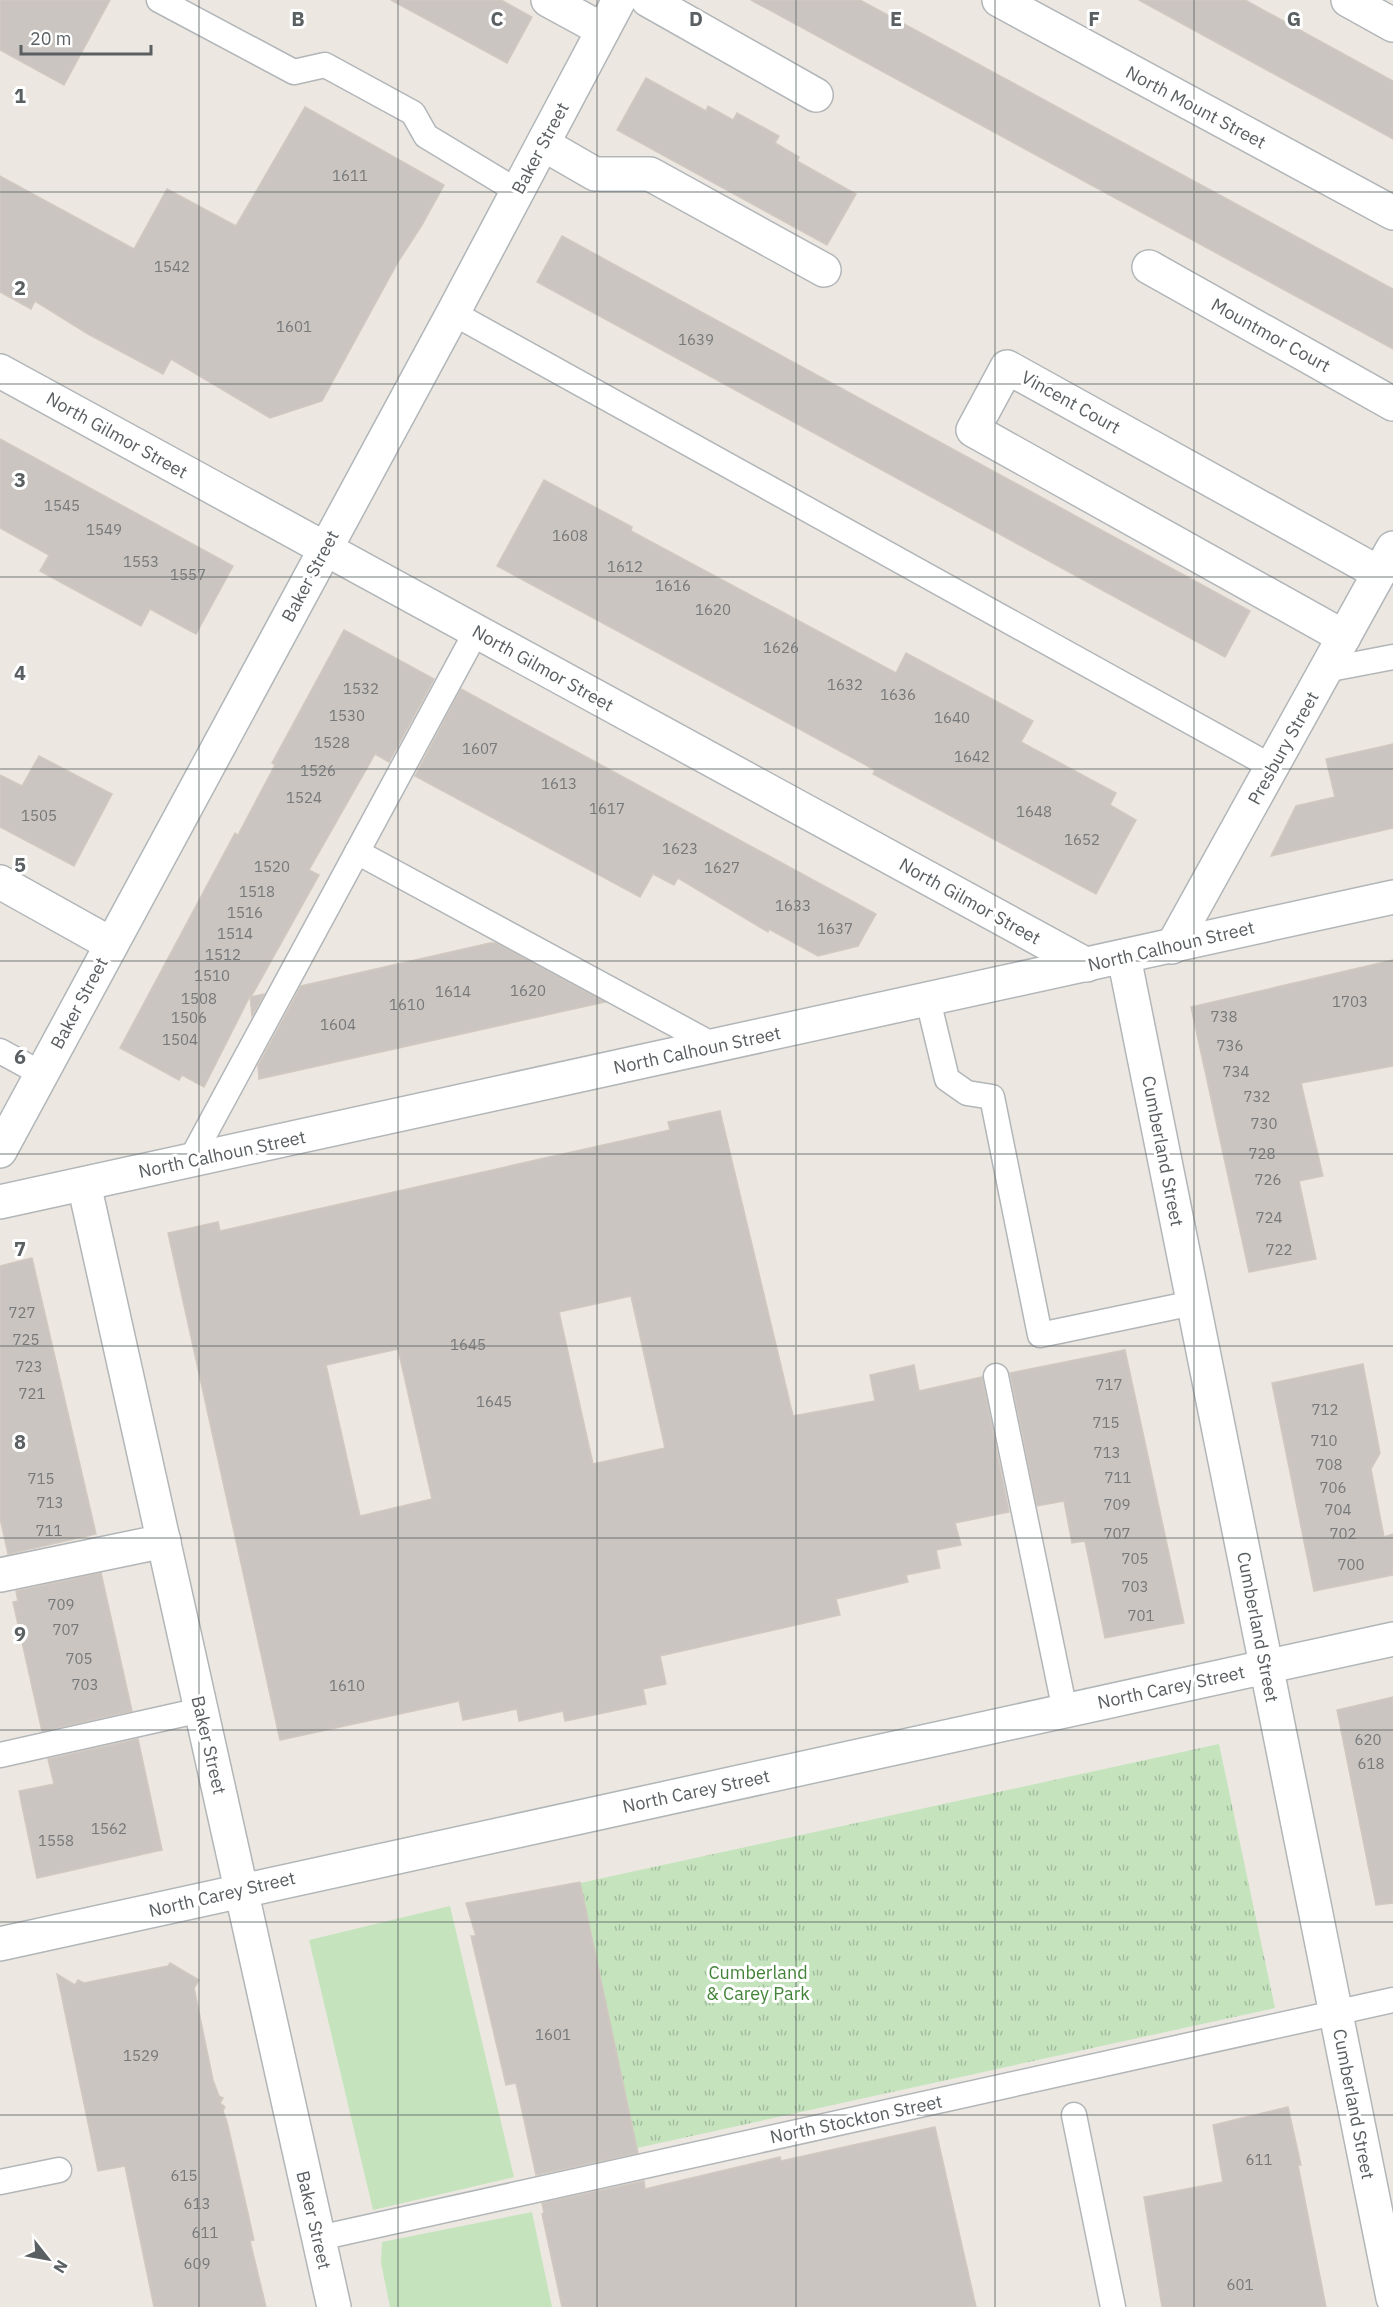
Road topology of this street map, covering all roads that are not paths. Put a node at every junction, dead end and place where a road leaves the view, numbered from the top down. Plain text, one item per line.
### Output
1 (159, 0) edge
2 (548, 0) edge
3 (619, 0) edge
4 (648, 0) edge
5 (999, 0) edge
6 (1347, 0) edge
7 (1393, 25) edge
8 (603, 30) junction
9 (816, 95) dead end
10 (543, 144) junction
11 (517, 191) junction
12 (1393, 213) edge
13 (1149, 267) dead end
14 (824, 270) dead end
15 (453, 313) junction
16 (0, 371) edge
17 (1393, 404) edge
18 (325, 548) junction
19 (1386, 561) edge
20 (476, 632) junction
21 (1344, 637) junction
22 (1393, 657) edge
23 (1325, 670) junction
24 (1272, 767) junction
25 (357, 852) junction
26 (0, 882) edge
27 (1393, 897) edge
28 (111, 944) junction
29 (1172, 946) junction
30 (1124, 957) junction
31 (1087, 965) junction
32 (928, 1000) junction
33 (715, 1046) junction
34 (0, 1051) edge
35 (42, 1074) junction
36 (0, 1151) edge
37 (190, 1161) junction
38 (84, 1184) junction
39 (0, 1202) edge
40 (1193, 1304) junction
41 (996, 1376) dead end
42 (164, 1541) junction
43 (0, 1575) edge
44 (1393, 1639) edge
45 (1266, 1667) junction
46 (201, 1710) junction
47 (1065, 1711) junction
48 (0, 1755) edge
49 (241, 1890) junction
50 (0, 1944) edge
51 (1393, 2000) edge
52 (1336, 2013) junction
53 (1074, 2115) dead end
54 (59, 2170) dead end
55 (0, 2182) edge
56 (318, 2238) junction
57 (1393, 2298) edge
58 (334, 2307) edge
59 (1113, 2307) edge

1 - 11 lane
2 - 8 street
3 - 8 street, Baker Street
4 - 9 street
5 - 12 street, North Mount Street
6 - 7 street
8 - 10 street, Baker Street
10 - 11 street, Baker Street
10 - 14 street
11 - 15 street, Baker Street
13 - 17 street, Mountmor Court
15 - 18 street, Baker Street
15 - 24 lane
16 - 18 street, North Gilmor Street
18 - 20 street, North Gilmor Street
18 - 28 street, Baker Street
19 - 21 street, Presbury Street
19 - 21 street, Vincent Court
20 - 25 lane
20 - 31 street, North Gilmor Street
21 - 23 street, Presbury Street
22 - 23 lane
23 - 24 street, Presbury Street
24 - 29 street, Presbury Street
25 - 33 lane
25 - 37 lane
26 - 28 street
27 - 29 street, North Calhoun Street
28 - 35 street, Baker Street
29 - 30 street, North Calhoun Street
30 - 31 street, North Calhoun Street
30 - 40 street, Cumberland Street
31 - 32 street, North Calhoun Street
32 - 33 street, North Calhoun Street
32 - 40 lane
33 - 37 street, North Calhoun Street
34 - 35 lane
35 - 36 street, Baker Street
37 - 38 street, North Calhoun Street
38 - 39 street, North Calhoun Street
38 - 42 street, Baker Street
40 - 45 street, Cumberland Street
41 - 47 lane
42 - 43 street
42 - 46 street, Baker Street
44 - 45 street, North Carey Street
45 - 47 street, North Carey Street
45 - 52 street, Cumberland Street
46 - 48 lane
46 - 49 street, Baker Street
47 - 49 street, North Carey Street
49 - 50 street, North Carey Street
49 - 56 street, Baker Street
51 - 52 lane, North Stockton Street
52 - 56 lane, North Stockton Street
52 - 57 street, Cumberland Street
53 - 59 lane
54 - 55 lane
56 - 58 street, Baker Street

